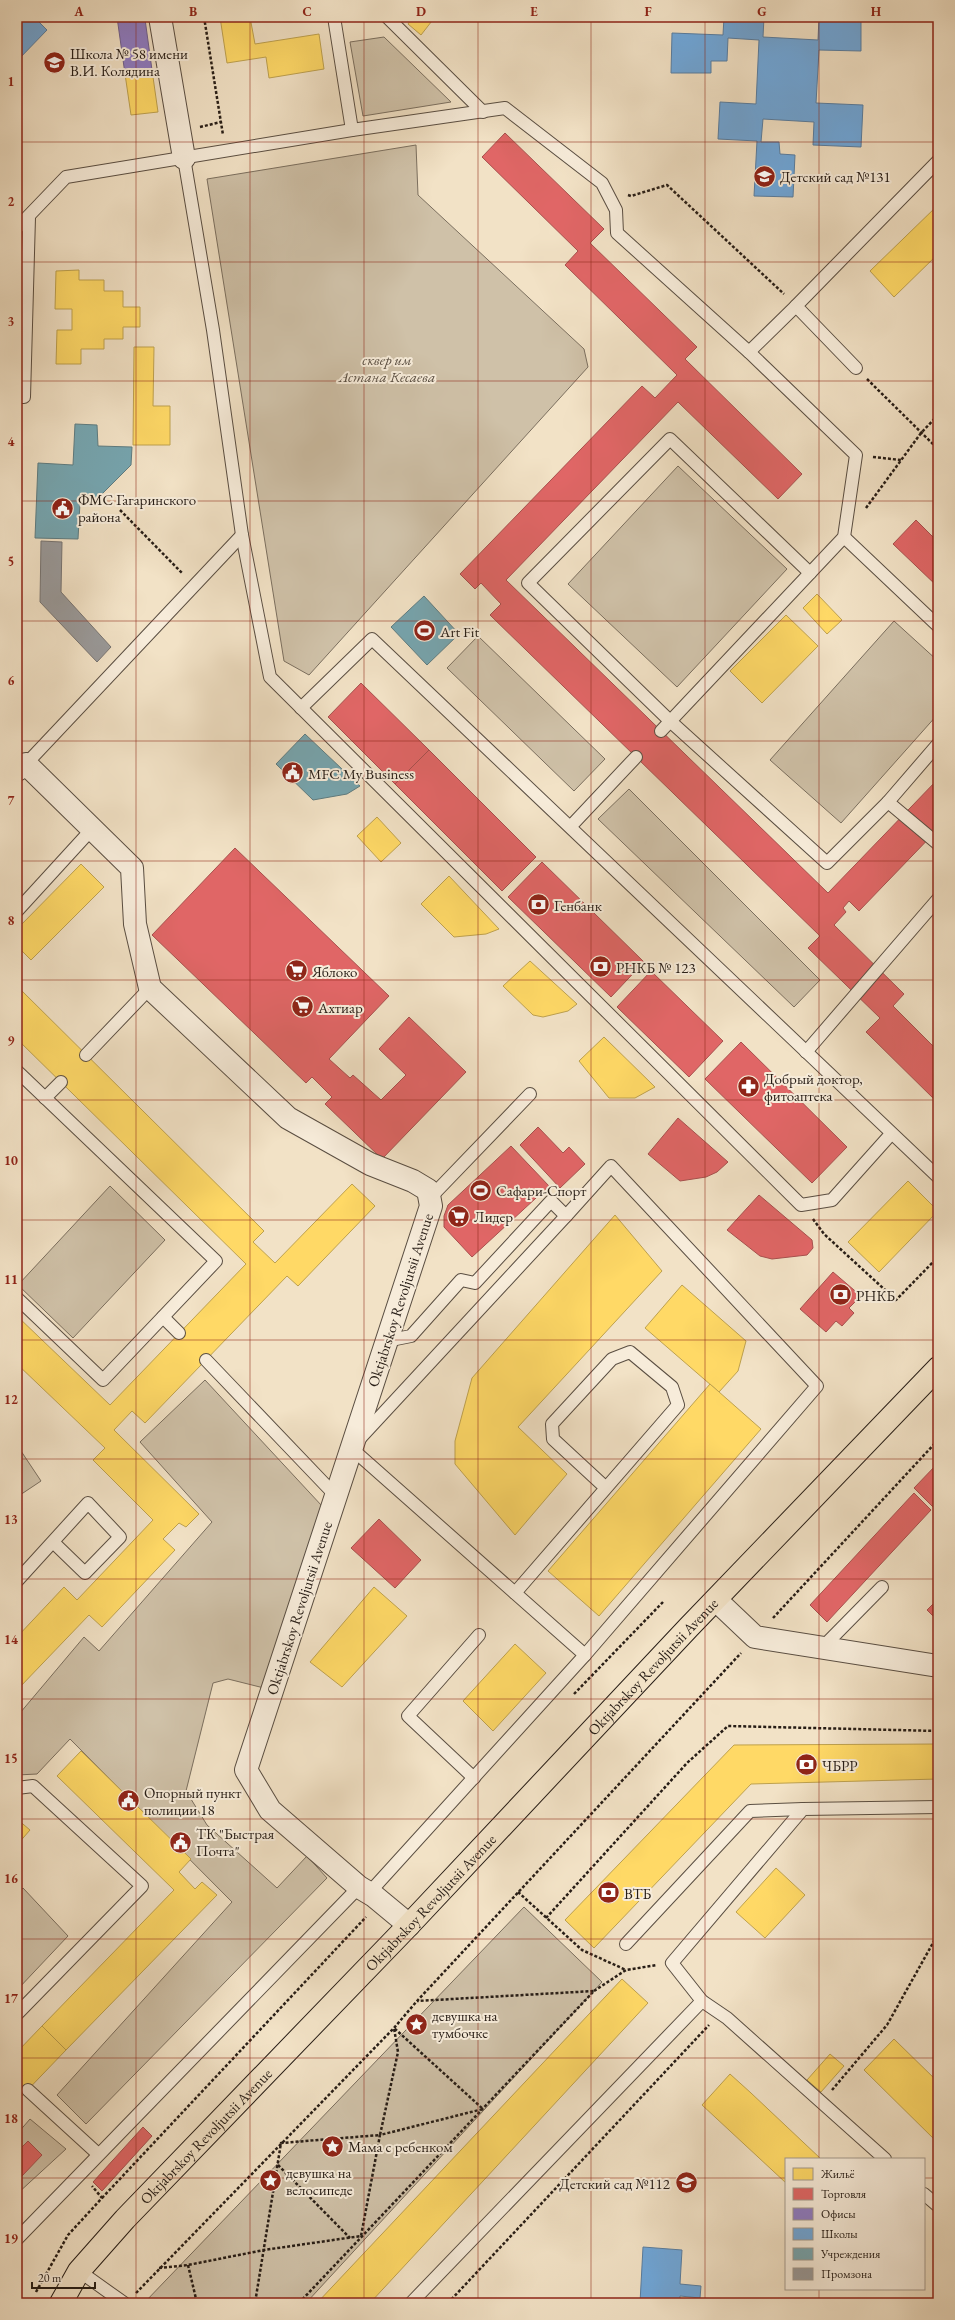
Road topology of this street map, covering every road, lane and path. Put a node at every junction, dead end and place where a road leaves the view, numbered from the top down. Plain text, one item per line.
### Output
1 (160, 17) edge
2 (204, 17) edge
3 (334, 17) edge
4 (387, 17) edge
5 (483, 112) junction
6 (352, 130) junction
7 (226, 151) junction
8 (184, 158) junction
9 (938, 161) edge
10 (602, 183) junction
11 (29, 217) junction
12 (17, 228) edge
13 (796, 306) junction
14 (749, 352) junction
15 (856, 368) joint
16 (17, 397) edge
17 (938, 415) edge
18 (921, 433) junction
19 (938, 449) edge
20 (856, 455) junction
21 (902, 460) junction
22 (120, 510) dead end
23 (863, 511) dead end
24 (242, 535) junction
25 (844, 537) junction
26 (810, 573) junction
27 (195, 585) junction
28 (938, 626) edge
29 (301, 708) junction
30 (670, 721) junction
31 (661, 731) dead end
32 (938, 744) edge
33 (636, 757) dead end
34 (21, 767) edge
35 (888, 802) junction
36 (571, 826) junction
37 (92, 829) junction
38 (938, 844) edge
39 (938, 899) edge
40 (17, 911) edge
41 (150, 988) junction
42 (806, 1052) junction
43 (86, 1055) dead end
44 (17, 1071) edge
45 (61, 1082) dead end
46 (530, 1094) dead end
47 (45, 1098) junction
48 (891, 1134) junction
49 (938, 1177) edge
50 (429, 1199) junction
51 (801, 1204) junction
52 (566, 1216) junction
53 (938, 1257) edge
54 (17, 1298) edge
55 (163, 1317) junction
56 (179, 1333) dead end
57 (386, 1341) junction
58 (206, 1360) dead end
59 (938, 1368) edge
60 (938, 1440) edge
61 (351, 1448) junction
62 (606, 1488) junction
63 (336, 1496) junction
64 (53, 1542) junction
65 (17, 1581) edge
66 (882, 1587) dead end
67 (515, 1592) junction
68 (716, 1600) junction
69 (663, 1602) dead end
70 (478, 1635) dead end
71 (756, 1637) junction
72 (822, 1648) junction
73 (585, 1655) junction
74 (938, 1666) edge
75 (593, 1674) dead end
76 (938, 1731) edge
77 (474, 1778) junction
78 (17, 1788) edge
79 (938, 1807) edge
80 (804, 1808) junction
81 (518, 1892) junction
82 (370, 1894) junction
83 (546, 1918) junction
84 (409, 1925) junction
85 (938, 1934) edge
86 (626, 1944) dead end
87 (672, 1963) junction
88 (626, 1970) junction
89 (594, 1991) junction
90 (417, 2001) junction
91 (702, 2001) junction
92 (720, 2013) junction
93 (17, 2014) edge
94 (394, 2028) junction
95 (28, 2090) dead end
96 (821, 2102) junction
97 (483, 2109) junction
98 (380, 2135) junction
99 (281, 2143) junction
100 (98, 2154) junction
101 (884, 2158) edge
102 (278, 2164) junction
103 (80, 2172) junction
104 (925, 2195) edge
105 (102, 2198) junction
106 (938, 2206) edge
107 (362, 2236) junction
108 (350, 2238) junction
109 (17, 2239) edge
110 (264, 2250) junction
111 (188, 2265) junction
112 (158, 2268) junction
113 (80, 2271) junction
114 (36, 2292) dead end
115 (127, 2300) edge
116 (61, 2303) edge
117 (197, 2303) edge
118 (255, 2303) edge
119 (299, 2303) edge
120 (411, 2303) edge
121 (448, 2303) edge

1 - 8 street
2 - 7 path
3 - 6 lane
4 - 5 lane
5 - 6 lane
5 - 10 lane
6 - 7 lane
7 - 8 lane
8 - 11 lane
8 - 24 lane
9 - 13 lane
10 - 13 path
10 - 14 lane
11 - 12 lane
11 - 16 lane
13 - 14 lane
13 - 15 lane
14 - 20 lane
15 - 18 path
17 - 18 path
18 - 19 path
18 - 21 path
20 - 21 path
20 - 25 lane
21 - 23 path
22 - 27 path
24 - 27 lane
24 - 29 lane
25 - 26 lane
25 - 28 lane
26 - 30 lane
26 - 30 lane
27 - 34 lane
29 - 36 lane
29 - 51 lane
30 - 31 lane
30 - 35 lane
32 - 35 lane
33 - 36 lane
34 - 37 street
35 - 38 lane
36 - 42 lane
37 - 40 lane
37 - 41 street
39 - 42 lane
41 - 43 lane
41 - 50 street, Oktjabrskoy Revoljutsii Avenue
42 - 48 lane
44 - 47 lane
45 - 47 lane
46 - 50 lane
47 - 55 lane
48 - 49 lane
48 - 51 lane
50 - 57 street, Oktjabrskoy Revoljutsii Avenue
51 - 53 path
52 - 57 lane
52 - 61 lane
52 - 73 lane
54 - 55 lane
55 - 56 lane
57 - 61 street, Oktjabrskoy Revoljutsii Avenue
58 - 63 lane
59 - 68 main road, Oktjabrskoy Revoljutsii Avenue
60 - 71 path
61 - 63 street, Oktjabrskoy Revoljutsii Avenue
61 - 67 lane
62 - 62 lane
62 - 67 lane
63 - 82 street, Oktjabrskoy Revoljutsii Avenue
64 - 64 lane
64 - 65 lane
66 - 72 lane
67 - 73 lane
68 - 71 street
68 - 84 main road, Oktjabrskoy Revoljutsii Avenue
69 - 75 path
70 - 77 lane
71 - 72 street
71 - 81 path
72 - 74 street
73 - 77 lane
76 - 83 path
77 - 82 lane
78 - 93 lane
79 - 80 lane
80 - 86 lane
80 - 87 lane
81 - 83 path
81 - 90 path
82 - 84 street, Oktjabrskoy Revoljutsii Avenue
82 - 100 lane
82 - 105 path
83 - 88 path
84 - 113 main road, Oktjabrskoy Revoljutsii Avenue
85 - 96 path
87 - 88 path
87 - 91 lane
88 - 89 path
89 - 90 path
89 - 97 path
90 - 94 path
91 - 92 lane
91 - 120 lane
92 - 96 lane
92 - 121 path
94 - 97 path
94 - 98 path
94 - 99 path
95 - 100 lane
96 - 101 lane
97 - 98 path
97 - 107 path
98 - 99 path
98 - 107 path
99 - 102 path
99 - 112 path
100 - 103 lane
102 - 108 path
102 - 110 path
103 - 105 path
103 - 109 lane
104 - 106 lane
105 - 114 path
107 - 108 path
107 - 119 path
108 - 110 path
110 - 111 path
110 - 118 path
111 - 112 path
111 - 117 path
112 - 115 path
113 - 115 lane
113 - 116 main road, Oktjabrskoy Revoljutsii Avenue

